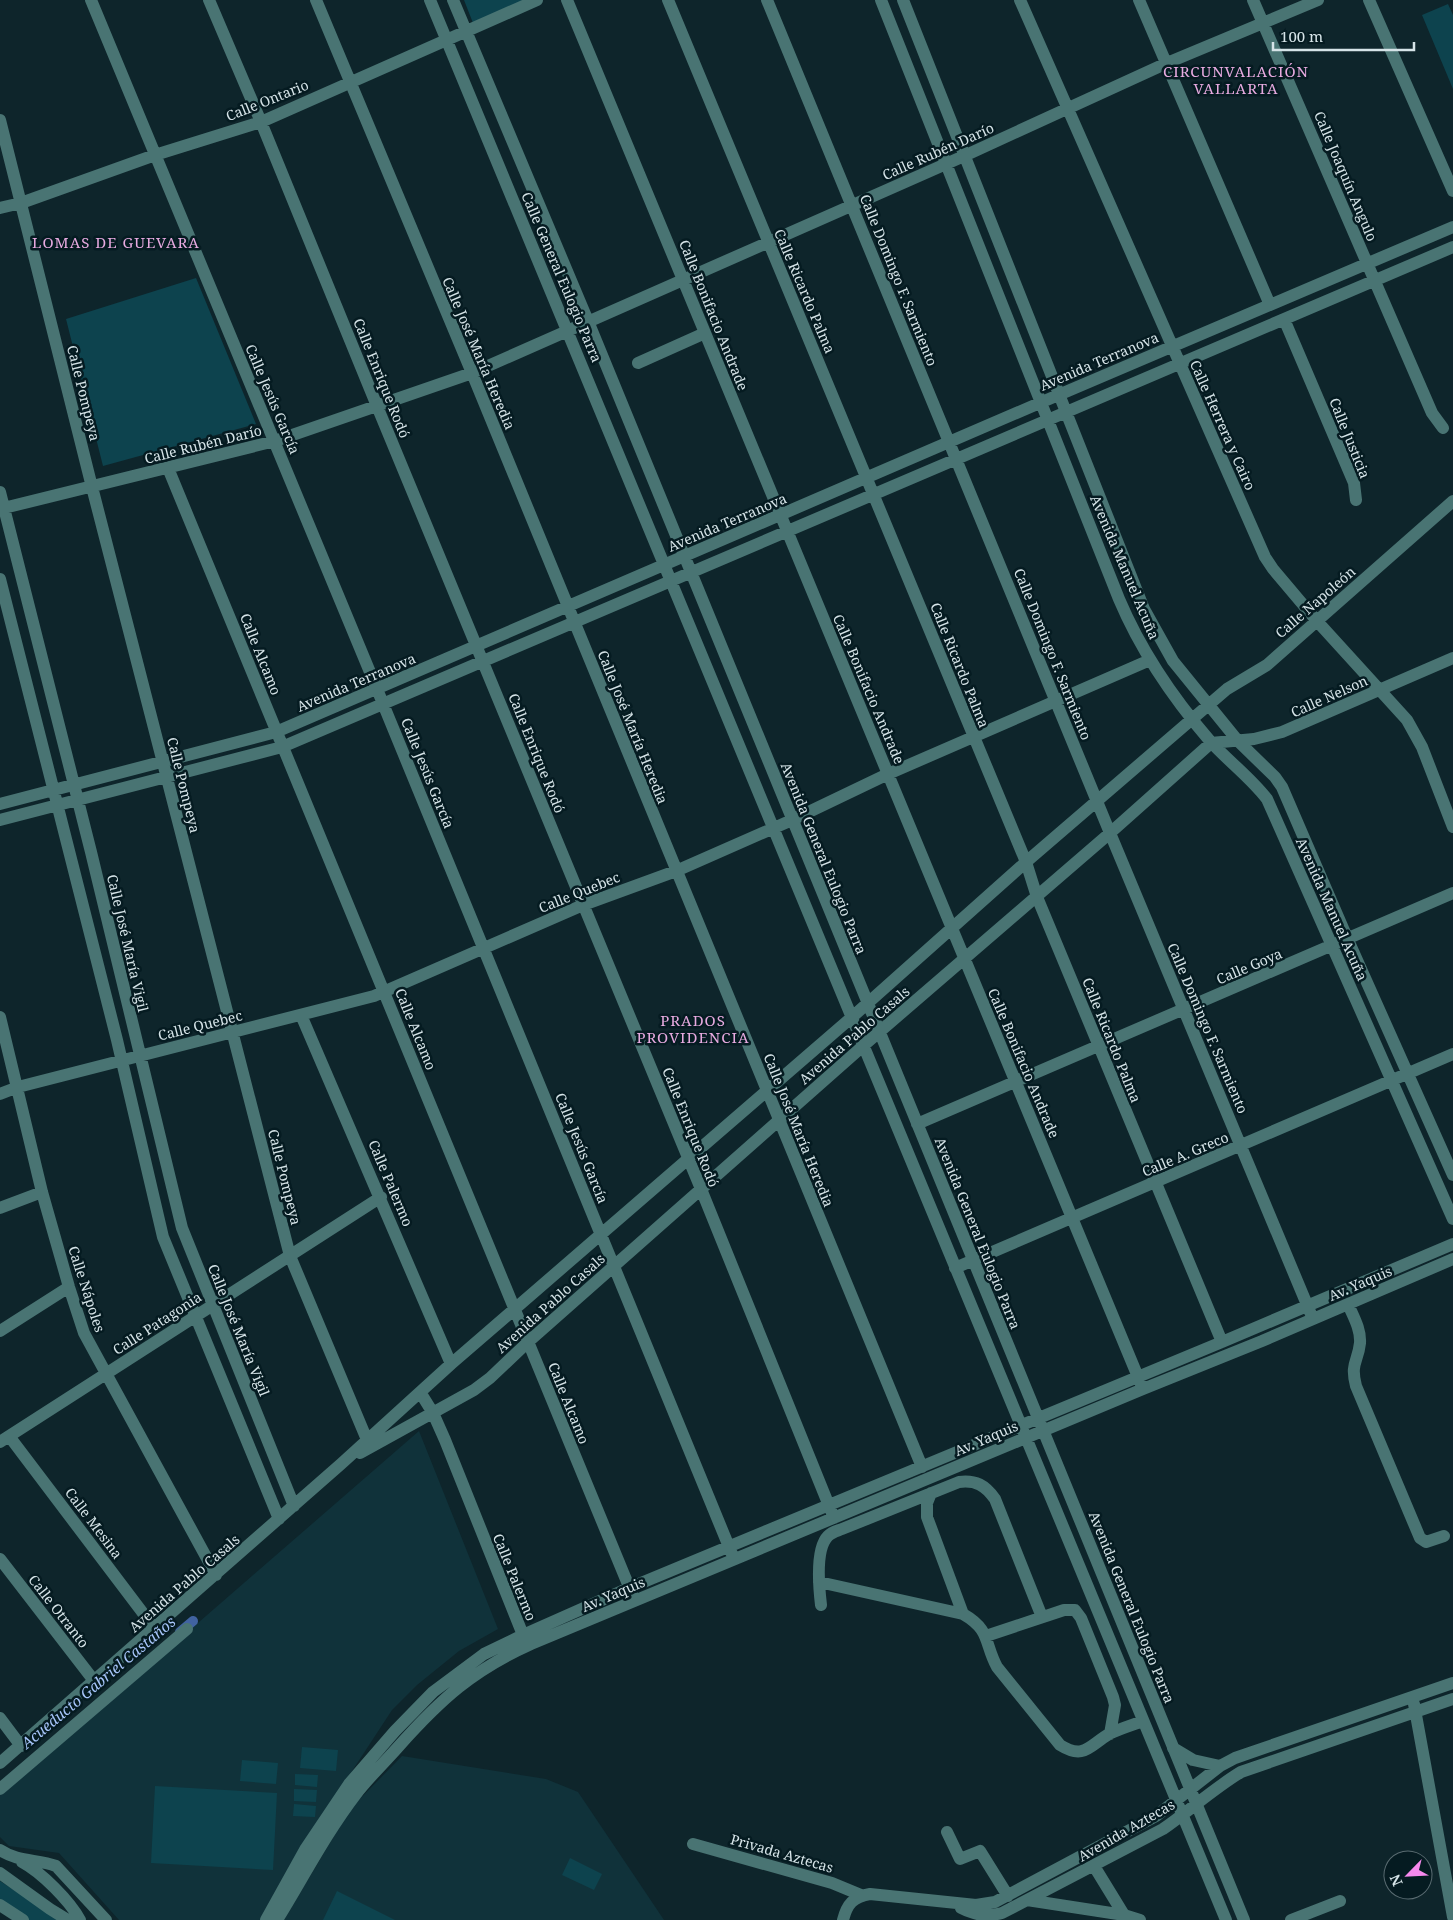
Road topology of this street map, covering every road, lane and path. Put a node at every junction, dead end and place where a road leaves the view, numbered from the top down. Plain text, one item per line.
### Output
1 (91, 0) edge
2 (209, 0) edge
3 (316, 0) edge
4 (430, 0) edge
5 (453, 0) edge
6 (538, 0) edge
7 (567, 0) edge
8 (668, 0) edge
9 (767, 0) edge
10 (881, 0) edge
11 (903, 0) edge
12 (1020, 0) edge
13 (1139, 0) edge
14 (1253, 0) edge
15 (1318, 0) edge
16 (1369, 0) edge
17 (1264, 23) junction
18 (466, 31) junction
19 (447, 40) junction
20 (1167, 64) junction
21 (350, 82) junction
22 (1068, 109) junction
23 (0, 120) edge
24 (261, 122) junction
25 (156, 156) junction
26 (964, 156) junction
27 (946, 164) junction
28 (1453, 191) edge
29 (20, 203) junction
30 (853, 206) junction
31 (0, 208) edge
32 (1453, 227) edge
33 (769, 243) junction
34 (1453, 247) edge
35 (1371, 262) junction
36 (1378, 279) junction
37 (683, 281) junction
38 (1270, 305) junction
39 (1281, 321) junction
40 (588, 322) junction
41 (568, 330) junction
42 (705, 333) junction
43 (1172, 346) junction
44 (638, 363) dead end
45 (1180, 364) junction
46 (472, 373) junction
47 (1308, 384) junction
48 (1060, 395) junction
49 (1042, 402) junction
50 (376, 406) junction
51 (1066, 412) junction
52 (1049, 420) junction
53 (275, 441) junction
54 (950, 442) junction
55 (957, 459) junction
56 (168, 468) junction
57 (867, 477) junction
58 (92, 487) junction
59 (0, 492) edge
60 (874, 494) junction
61 (1453, 501) edge
62 (2, 509) edge
63 (780, 515) junction
64 (787, 532) junction
65 (684, 557) junction
66 (665, 565) junction
67 (691, 573) junction
68 (0, 579) edge
69 (672, 581) junction
70 (568, 607) junction
71 (1316, 620) junction
72 (574, 622) junction
73 (477, 646) junction
74 (1453, 658) edge
75 (1150, 660) junction
76 (483, 661) junction
77 (377, 689) junction
78 (1380, 690) junction
79 (1056, 700) junction
80 (383, 704) junction
81 (1209, 705) junction
82 (1192, 719) junction
83 (276, 732) junction
84 (973, 736) junction
85 (1238, 741) junction
86 (1211, 742) junction
87 (282, 747) junction
88 (163, 762) junction
89 (888, 774) junction
90 (167, 777) junction
91 (74, 784) junction
92 (54, 790) junction
93 (77, 800) junction
94 (1097, 801) junction
95 (0, 804) edge
96 (57, 806) junction
97 (0, 820) edge
98 (792, 820) junction
99 (1453, 827) edge
100 (772, 828) junction
101 (1110, 833) junction
102 (1026, 862) junction
103 (676, 871) junction
104 (1453, 893) edge
105 (1037, 897) junction
106 (583, 906) junction
107 (952, 929) junction
108 (1348, 940) junction
109 (1332, 947) junction
110 (484, 948) junction
111 (964, 958) junction
112 (384, 992) junction
113 (868, 1004) junction
114 (1184, 1010) junction
115 (302, 1015) junction
116 (0, 1017) edge
117 (851, 1018) junction
118 (232, 1032) junction
119 (880, 1032) junction
120 (863, 1046) junction
121 (1099, 1047) junction
122 (1453, 1054) edge
123 (140, 1056) junction
124 (122, 1061) junction
125 (1408, 1075) junction
126 (1016, 1082) junction
127 (1392, 1082) junction
128 (18, 1087) junction
129 (766, 1092) junction
130 (0, 1094) edge
131 (778, 1120) junction
132 (918, 1124) junction
133 (1240, 1146) junction
134 (688, 1159) junction
135 (1453, 1175) edge
136 (1155, 1183) junction
137 (701, 1189) junction
138 (42, 1192) junction
139 (381, 1197) junction
140 (0, 1208) edge
141 (1072, 1219) junction
142 (1453, 1219) edge
143 (602, 1234) junction
144 (1453, 1244) edge
145 (290, 1256) junction
146 (1453, 1259) edge
147 (973, 1260) junction
148 (614, 1265) junction
149 (955, 1268) junction
150 (69, 1287) junction
151 (1348, 1304) junction
152 (212, 1306) junction
153 (1307, 1306) junction
154 (514, 1309) junction
155 (197, 1316) junction
156 (1313, 1319) junction
157 (0, 1331) edge
158 (528, 1342) junction
159 (1222, 1342) junction
160 (451, 1364) junction
161 (106, 1374) junction
162 (1138, 1376) junction
163 (1143, 1389) junction
164 (420, 1392) junction
165 (433, 1414) junction
166 (1038, 1418) junction
167 (1020, 1426) junction
168 (1043, 1431) junction
169 (1026, 1438) junction
170 (5, 1439) edge
171 (368, 1444) junction
172 (922, 1466) junction
173 (931, 1493) junction
174 (829, 1505) junction
175 (902, 1505) junction
176 (294, 1506) junction
177 (927, 1517) junction
178 (834, 1518) junction
179 (280, 1519) junction
180 (1444, 1536) dead end
181 (729, 1547) junction
182 (0, 1559) edge
183 (734, 1559) junction
184 (216, 1575) junction
185 (819, 1582) junction
186 (629, 1588) junction
187 (1113, 1600) junction
188 (634, 1601) junction
189 (821, 1605) dead end
190 (1096, 1607) junction
191 (963, 1614) junction
192 (1042, 1617) junction
193 (155, 1629) junction
194 (187, 1629) dead end
195 (986, 1636) junction
196 (527, 1640) junction
197 (95, 1682) junction
198 (1453, 1683) edge
199 (1412, 1697) junction
200 (1453, 1699) edge
201 (1416, 1712) junction
202 (0, 1718) edge
203 (1142, 1718) junction
204 (1111, 1732) junction
205 (21, 1746) junction
206 (1173, 1748) junction
207 (0, 1763) edge
208 (1220, 1766) junction
209 (353, 1788) junction
210 (0, 1789) edge
211 (1190, 1789) junction
212 (1176, 1801) junction
213 (1197, 1804) junction
214 (1182, 1816) junction
215 (947, 1832) dead end
216 (693, 1844) dead end
217 (0, 1850) edge
218 (17, 1859) junction
219 (1076, 1860) junction
220 (1094, 1866) junction
221 (1082, 1872) junction
222 (0, 1873) edge
223 (861, 1896) junction
224 (1008, 1896) junction
225 (1027, 1900) junction
226 (1340, 1901) dead end
227 (952, 1903) junction
228 (0, 1904) edge
229 (1124, 1915) junction
230 (1453, 1917) edge
231 (23, 1920) edge
232 (68, 1920) edge
233 (80, 1920) edge
234 (106, 1920) edge
235 (266, 1920) edge
236 (277, 1920) edge
237 (843, 1920) edge
238 (1140, 1920) edge
239 (1226, 1920) edge
240 (1244, 1920) edge
241 (1291, 1920) edge

1 - 25 street, Calle Jesús García
2 - 24 street, Calle Enrique Rodó
3 - 21 street, Calle José María Heredia
4 - 19 street, Calle General Eulogio Parra
5 - 18 street, Calle General Eulogio Parra
6 - 18 street, Calle Ontario
7 - 37 street, Calle Bonifacio Andrade
8 - 33 street, Calle Ricardo Palma
9 - 30 street, Calle Domingo F. Sarmiento
10 - 27 street, Avenida Manuel Acuña
11 - 26 street, Avenida Manuel Acuña
12 - 22 street, Calle Herrera y Cairo
13 - 20 street
14 - 17 street, Calle Joaquín Angulo
15 - 17 street, Calle Rubén Darío
16 - 28 street
17 - 20 street, Calle Rubén Darío
17 - 35 street, Calle Joaquín Angulo
18 - 19 street, Calle Ontario
18 - 40 street, Calle General Eulogio Parra
19 - 21 street, Calle Ontario
19 - 41 street, Calle General Eulogio Parra
20 - 22 street, Calle Rubén Darío
20 - 38 street
21 - 24 street, Calle Ontario
21 - 46 street, Calle José María Heredia
22 - 26 street, Calle Rubén Darío
22 - 43 street, Calle Herrera y Cairo
23 - 29 street, Calle Pompeya
24 - 25 street, Calle Ontario
24 - 50 street, Calle Enrique Rodó
25 - 29 street, Calle Ontario
25 - 53 street, Calle Jesús García
26 - 27 street, Calle Rubén Darío
26 - 48 street, Avenida Manuel Acuña
27 - 30 street, Calle Rubén Darío
27 - 49 street, Avenida Manuel Acuña
29 - 31 street, Calle Ontario
29 - 58 street, Calle Pompeya
30 - 33 street, Calle Rubén Darío
30 - 54 street, Calle Domingo F. Sarmiento
32 - 35 street, Avenida Terranova
33 - 37 street, Calle Rubén Darío
33 - 57 street, Calle Ricardo Palma
34 - 36 street
35 - 36 street, Calle Joaquín Angulo
35 - 38 street, Avenida Terranova
36 - 36 street
36 - 39 street
37 - 40 street, Calle Rubén Darío
37 - 42 street, Calle Bonifacio Andrade
38 - 43 street, Avenida Terranova
39 - 45 street
39 - 47 street, Calle Justicia
40 - 41 street, Calle Rubén Darío
40 - 65 street, Calle General Eulogio Parra
41 - 46 street, Calle Rubén Darío
41 - 66 street, Calle General Eulogio Parra
42 - 44 street
42 - 63 street, Calle Bonifacio Andrade
43 - 45 street, Calle Herrera y Cairo
43 - 48 street, Avenida Terranova
45 - 51 street
45 - 71 street, Calle Herrera y Cairo
46 - 50 street, Calle Rubén Darío
46 - 70 street, Calle José María Heredia
47 - 47 street, Calle Justicia
48 - 49 street, Avenida Terranova
48 - 51 street, Avenida Manuel Acuña
49 - 52 street, Avenida Manuel Acuña
49 - 54 street, Avenida Terranova
50 - 53 street, Calle Rubén Darío
50 - 73 street, Calle Enrique Rodó
51 - 52 street
51 - 81 street, Avenida Manuel Acuña
52 - 55 street
52 - 75 street, Avenida Manuel Acuña
53 - 56 street, Calle Rubén Darío
53 - 77 street, Calle Jesús García
54 - 55 street, Calle Domingo F. Sarmiento
54 - 57 street, Avenida Terranova
55 - 60 street
55 - 79 street, Calle Domingo F. Sarmiento
56 - 58 street, Calle Rubén Darío
56 - 83 street, Calle Alcamo
57 - 60 street, Calle Ricardo Palma
57 - 63 street, Avenida Terranova
58 - 62 street, Calle Rubén Darío
58 - 88 street, Calle Pompeya
59 - 62 street, Calle José María Vigil
60 - 64 street
60 - 84 street, Calle Ricardo Palma
61 - 71 street, Calle Napoleón
62 - 91 street, Calle José María Vigil
63 - 64 street, Calle Bonifacio Andrade
63 - 65 street, Avenida Terranova
64 - 67 street
64 - 89 street, Calle Bonifacio Andrade
65 - 66 street, Avenida Terranova
65 - 67 street, Avenida General Eulogio Parra
66 - 69 street
66 - 70 street, Avenida Terranova
67 - 69 street
67 - 98 street, Avenida General Eulogio Parra
68 - 92 street
69 - 72 street
69 - 100 street
70 - 72 street, Calle José María Heredia
70 - 73 street, Avenida Terranova
71 - 78 street, Calle Herrera y Cairo
71 - 81 street, Calle Napoleón
72 - 76 street
72 - 103 street, Calle José María Heredia
73 - 76 street, Calle Enrique Rodó
73 - 77 street, Avenida Terranova
74 - 78 street, Calle Nelson
75 - 79 street, Calle Quebec
75 - 82 street, Avenida Manuel Acuña
76 - 80 street
76 - 106 street, Calle Enrique Rodó
77 - 80 street, Calle Jesús García
77 - 83 street, Avenida Terranova
78 - 85 street, Calle Nelson
78 - 99 street, Calle Herrera y Cairo
79 - 84 street, Calle Quebec
79 - 94 street, Calle Domingo F. Sarmiento
80 - 87 street
80 - 110 street, Calle Jesús García
81 - 82 street, Calle Napoleón
81 - 85 street, Avenida Manuel Acuña
82 - 86 street, Avenida Manuel Acuña
82 - 94 street, Avenida Pablo Casals
83 - 87 street, Calle Alcamo
83 - 88 street, Avenida Terranova
84 - 89 street, Calle Quebec
84 - 102 street, Calle Ricardo Palma
85 - 86 street, Calle Nelson
85 - 108 street, Avenida Manuel Acuña
86 - 101 street, Avenida Pablo Casals
86 - 109 street, Avenida Manuel Acuña
87 - 90 street
87 - 112 street, Calle Alcamo
88 - 90 street, Calle Pompeya
88 - 91 street, Avenida Terranova
89 - 98 street, Calle Quebec
89 - 107 street, Calle Bonifacio Andrade
90 - 93 street
90 - 118 street, Calle Pompeya
91 - 92 street, Avenida Terranova
91 - 93 street, Calle José María Vigil
92 - 95 street, Avenida Terranova
92 - 96 street
93 - 96 street
93 - 123 street, Calle José María Vigil
94 - 101 street, Calle Domingo F. Sarmiento
94 - 102 street, Avenida Pablo Casals
96 - 97 street
96 - 124 street
98 - 100 street, Calle Quebec
98 - 113 street, Avenida General Eulogio Parra
100 - 103 street, Calle Quebec
100 - 117 street
101 - 105 street, Avenida Pablo Casals
101 - 114 street, Calle Domingo F. Sarmiento
102 - 105 street, Calle Ricardo Palma
102 - 107 street, Avenida Pablo Casals
103 - 106 street, Calle Quebec
103 - 129 street, Calle José María Heredia
104 - 108 street, Calle Goya
105 - 111 street, Avenida Pablo Casals
105 - 121 street, Calle Ricardo Palma
106 - 110 street, Calle Quebec
106 - 134 street, Calle Enrique Rodó
107 - 111 street, Calle Bonifacio Andrade
107 - 113 street, Avenida Pablo Casals
108 - 109 street, Calle Goya
108 - 125 street, Avenida Manuel Acuña
109 - 114 street, Calle Goya
109 - 127 street, Avenida Manuel Acuña
110 - 112 street, Calle Quebec
110 - 143 street, Calle Jesús García
111 - 119 street, Avenida Pablo Casals
111 - 126 street, Calle Bonifacio Andrade
112 - 115 street, Calle Quebec
112 - 154 street, Calle Alcamo
113 - 117 street, Avenida Pablo Casals
113 - 119 street, Avenida General Eulogio Parra
114 - 121 street, Calle Goya
114 - 133 street, Calle Domingo F. Sarmiento
115 - 118 street, Calle Quebec
115 - 139 street, Calle Palermo
116 - 128 street, Calle Nápoles
117 - 120 street
117 - 129 street, Avenida Pablo Casals
118 - 123 street, Calle Quebec
118 - 145 street, Calle Pompeya
119 - 120 street, Avenida Pablo Casals
119 - 132 street, Avenida General Eulogio Parra
120 - 131 street, Avenida Pablo Casals
120 - 149 street
121 - 126 street, Calle Goya
121 - 136 street, Calle Ricardo Palma
122 - 125 street, Calle A. Greco
123 - 124 street, Calle Quebec
123 - 152 street, Calle José María Vigil
124 - 128 street, Calle Quebec
124 - 155 street
125 - 127 street, Calle A. Greco
125 - 135 street, Avenida Manuel Acuña
126 - 132 street, Calle Goya
126 - 141 street, Calle Bonifacio Andrade
127 - 133 street, Calle A. Greco
127 - 142 street, Avenida Manuel Acuña
128 - 130 street, Calle Quebec
128 - 138 street, Calle Nápoles
129 - 131 street, Calle José María Heredia
129 - 134 street, Avenida Pablo Casals
131 - 137 street, Avenida Pablo Casals
131 - 172 street, Calle José María Heredia
132 - 147 street, Avenida General Eulogio Parra
133 - 136 street, Calle A. Greco
133 - 153 street, Calle Domingo F. Sarmiento
134 - 137 street, Calle Enrique Rodó
134 - 143 street, Avenida Pablo Casals
136 - 141 street, Calle A. Greco
136 - 159 street, Calle Ricardo Palma
137 - 148 street, Avenida Pablo Casals
137 - 174 street, Calle Enrique Rodó
138 - 140 street
138 - 150 street, Calle Nápoles
139 - 145 street, Calle Patagonia
139 - 160 street, Calle Palermo
141 - 147 street, Calle A. Greco
141 - 162 street, Calle Bonifacio Andrade
143 - 148 street, Calle Jesús García
143 - 154 street, Avenida Pablo Casals
144 - 153 street, Av. Yaquis
145 - 152 street, Calle Patagonia
145 - 171 street, Calle Pompeya
146 - 151 street, Av. Yaquis
147 - 149 street, Calle A. Greco
147 - 166 street, Avenida General Eulogio Parra
148 - 158 street, Avenida Pablo Casals
148 - 181 street, Calle Jesús García
149 - 167 street
150 - 157 street
150 - 161 street, Calle Nápoles
151 - 156 street, Av. Yaquis
151 - 180 street
152 - 155 street, Calle Patagonia
152 - 176 street, Calle José María Vigil
153 - 156 street, Calle Domingo F. Sarmiento
153 - 159 street, Av. Yaquis
154 - 158 street, Calle Alcamo
154 - 160 street, Avenida Pablo Casals
155 - 161 street, Calle Patagonia
155 - 179 street
156 - 163 street, Av. Yaquis
158 - 165 street, Avenida Pablo Casals
158 - 186 street, Calle Alcamo
159 - 162 street, Av. Yaquis
160 - 164 street, Avenida Pablo Casals
161 - 170 street, Calle Patagonia
161 - 184 street, Calle Nápoles
162 - 163 street, Calle Bonifacio Andrade
162 - 166 street, Av. Yaquis
163 - 168 street, Av. Yaquis
164 - 165 street, Calle Palermo
164 - 171 street, Avenida Pablo Casals
165 - 171 street, Avenida Pablo Casals
165 - 196 street, Calle Palermo
166 - 167 street, Av. Yaquis
166 - 168 street, Avenida General Eulogio Parra
167 - 169 street
167 - 172 street, Av. Yaquis
168 - 169 street, Av. Yaquis
168 - 187 street, Avenida General Eulogio Parra
169 - 178 street, Av. Yaquis
169 - 190 street
170 - 193 street, Calle Mesina
171 - 176 street, Avenida Pablo Casals
172 - 174 street, Av. Yaquis
173 - 175 street
173 - 177 street
173 - 192 street
174 - 178 street, Calle Enrique Rodó
174 - 181 street, Av. Yaquis
175 - 177 street
175 - 185 street
176 - 179 street, Avenida Pablo Casals
177 - 191 street
178 - 183 street, Av. Yaquis
179 - 184 street, Avenida Pablo Casals
181 - 183 street, Calle Jesús García
181 - 186 street, Av. Yaquis
182 - 197 street, Calle Otranto
183 - 188 street, Av. Yaquis
184 - 193 street, Avenida Pablo Casals
185 - 189 street
185 - 191 street
186 - 188 street, Calle Alcamo
186 - 196 street, Av. Yaquis
187 - 190 street
187 - 206 street, Avenida General Eulogio Parra
188 - 196 street, Av. Yaquis
190 - 203 street
191 - 195 street
192 - 195 street
192 - 204 street
193 - 197 street, Avenida Pablo Casals
194 - 210 street
195 - 204 street
196 - 209 street
197 - 205 street, Avenida Pablo Casals
198 - 199 street, Avenida Aztecas
199 - 201 street
199 - 208 street, Avenida Aztecas
200 - 201 street, Avenida Aztecas
201 - 213 street, Avenida Aztecas
201 - 230 street
202 - 205 street
203 - 204 street
203 - 212 street
205 - 207 street, Avenida Pablo Casals
206 - 208 street
206 - 211 street, Avenida General Eulogio Parra
208 - 211 street, Avenida Aztecas
209 - 235 street
209 - 236 street
211 - 212 street, Avenida Aztecas
211 - 213 street, Avenida General Eulogio Parra
212 - 214 street
212 - 219 street, Avenida Aztecas
213 - 214 street, Avenida Aztecas
213 - 240 street, Avenida General Eulogio Parra
214 - 220 street, Avenida Aztecas
214 - 239 street
215 - 224 street
216 - 223 street, Privada Aztecas
217 - 218 street
218 - 233 street
218 - 234 street
219 - 221 street
219 - 224 street, Avenida Aztecas
220 - 221 street, Avenida Aztecas
220 - 229 street
221 - 225 street, Avenida Aztecas
222 - 232 street
223 - 227 street, Avenida Aztecas
223 - 237 street
224 - 227 street, Avenida Aztecas
225 - 227 street, Avenida Aztecas
225 - 229 street
226 - 241 street
228 - 231 street
229 - 238 street

